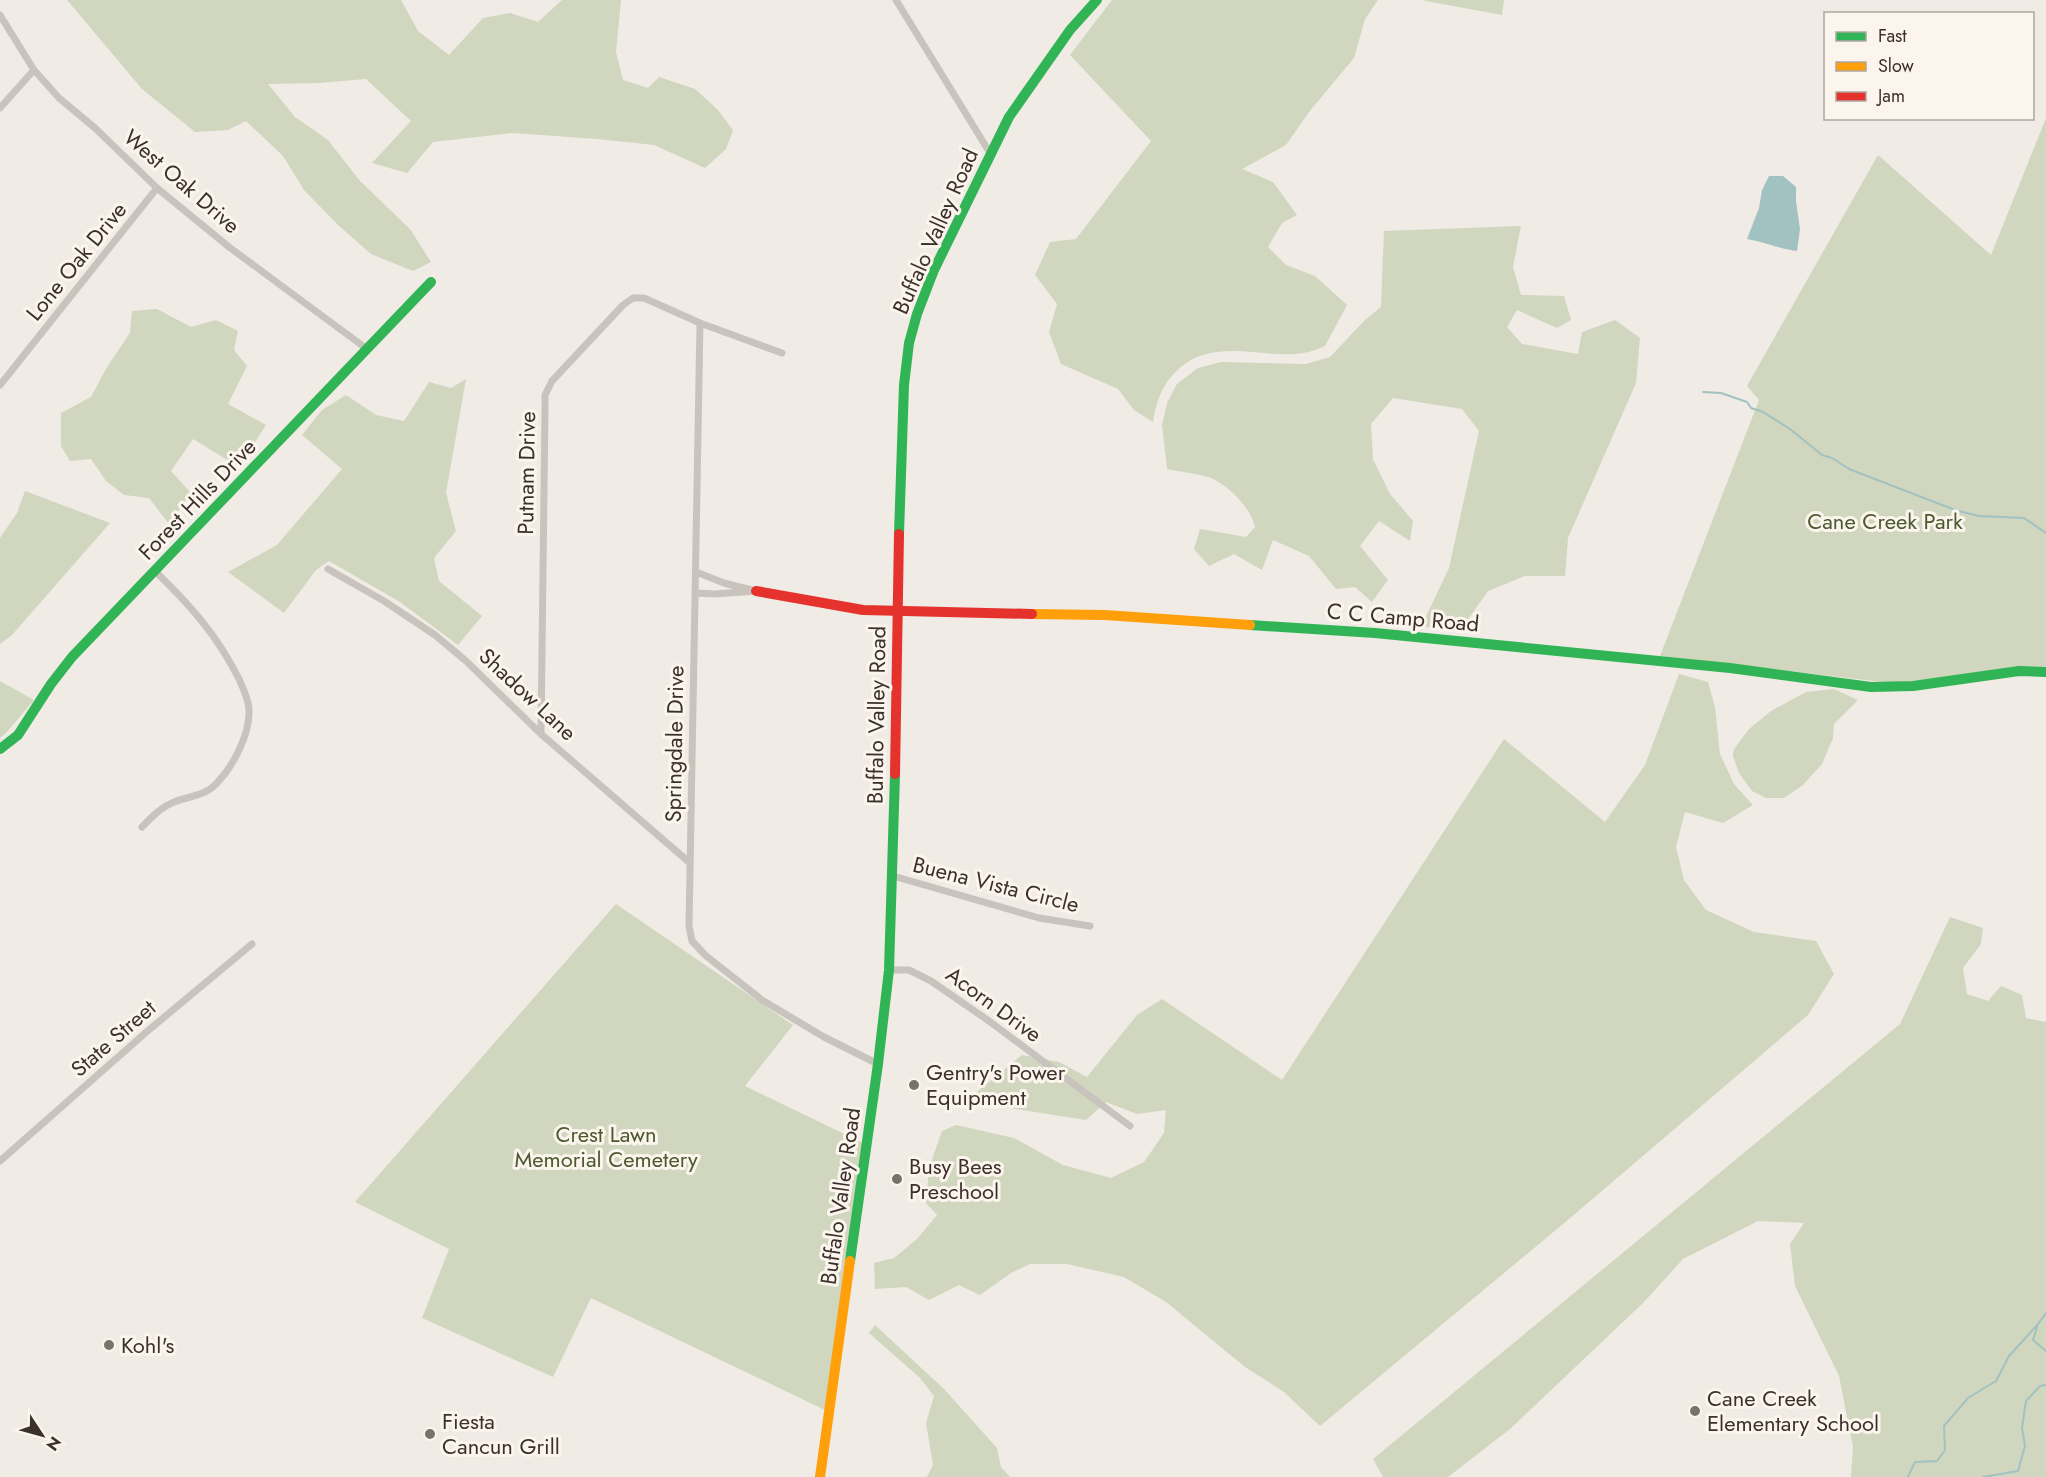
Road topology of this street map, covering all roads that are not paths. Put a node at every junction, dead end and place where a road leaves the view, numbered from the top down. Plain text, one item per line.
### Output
1 (896, 0) edge
2 (1097, 0) edge
3 (0, 15) edge
4 (34, 70) junction
5 (0, 108) edge
6 (990, 153) junction
7 (158, 188) junction
8 (431, 282) dead end
9 (700, 323) junction
10 (367, 349) junction
11 (782, 353) dead end
12 (0, 385) edge
13 (328, 569) dead end
14 (154, 571) junction
15 (696, 572) junction
16 (756, 591) junction
17 (696, 593) junction
18 (897, 611) junction
19 (2046, 672) edge
20 (542, 734) junction
21 (0, 749) edge
22 (142, 827) dead end
23 (690, 863) junction
24 (893, 876) junction
25 (1090, 926) dead end
26 (252, 944) dead end
27 (889, 970) junction
28 (878, 1064) junction
29 (1130, 1126) dead end
30 (0, 1161) edge
31 (820, 1477) edge

1 - 6 street
2 - 6 street, Buffalo Valley Road
3 - 4 street, West Oak Drive
4 - 5 street
4 - 7 street, West Oak Drive
6 - 18 street, Buffalo Valley Road
7 - 10 street, West Oak Drive
7 - 12 street, Lone Oak Drive
8 - 10 street, Forest Hills Drive
9 - 11 street, Putnam Drive
9 - 15 street, Springdale Drive
9 - 20 street, Putnam Drive
10 - 14 street, Forest Hills Drive
13 - 20 street, Shadow Lane
14 - 21 street, Forest Hills Drive
14 - 22 street
15 - 16 street
15 - 17 street, Springdale Drive
16 - 17 street
16 - 18 street, C C Camp Road
17 - 23 street, Springdale Drive
18 - 19 street, C C Camp Road
18 - 24 street, Buffalo Valley Road
20 - 23 street, Shadow Lane
23 - 28 street, Springdale Drive
24 - 25 street, Buena Vista Circle
24 - 27 street, Buffalo Valley Road
26 - 30 street, State Street
27 - 28 street, Buffalo Valley Road
27 - 29 street, Acorn Drive
28 - 31 street, Buffalo Valley Road

